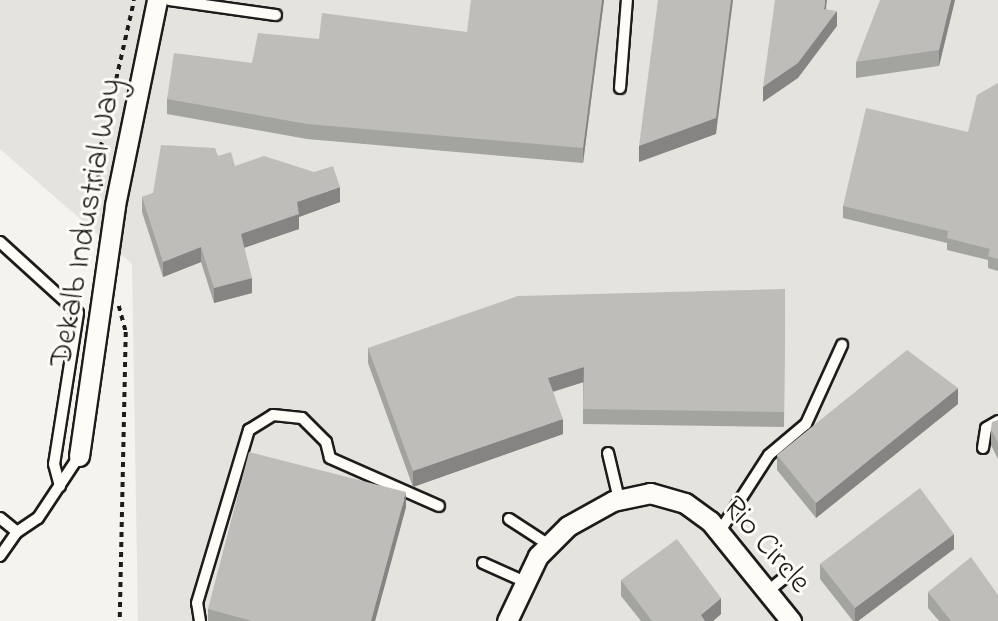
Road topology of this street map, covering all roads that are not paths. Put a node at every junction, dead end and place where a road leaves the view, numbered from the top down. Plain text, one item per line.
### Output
1 (158, 0) edge
2 (169, 0) edge
3 (627, 0) edge
4 (276, 15) dead end
5 (620, 88) dead end
6 (0, 242) edge
7 (842, 345) dead end
8 (998, 421) edge
9 (983, 448) dead end
10 (608, 453) dead end
11 (79, 456) joint
12 (60, 486) junction
13 (618, 499) junction
14 (439, 506) dead end
15 (0, 518) edge
16 (509, 519) dead end
17 (720, 531) junction
18 (16, 532) junction
19 (549, 545) junction
20 (0, 556) edge
21 (482, 563) dead end
22 (789, 574) dead end
23 (523, 581) junction
24 (768, 591) junction
25 (200, 621) edge
26 (507, 621) edge
27 (790, 621) edge

1 - 11 street, Dekalb Industrial Way
2 - 4 lane
3 - 5 lane
6 - 12 lane
7 - 17 lane
8 - 9 lane
10 - 13 lane
11 - 12 lane
12 - 18 lane
13 - 17 street, Rio Circle
13 - 19 street, Rio Circle
14 - 25 lane
15 - 18 lane
16 - 19 lane
17 - 24 street, Rio Circle
18 - 20 lane
19 - 23 street, Rio Circle
21 - 23 lane
22 - 24 lane
23 - 26 street, Rio Circle
24 - 27 street, Rio Circle

